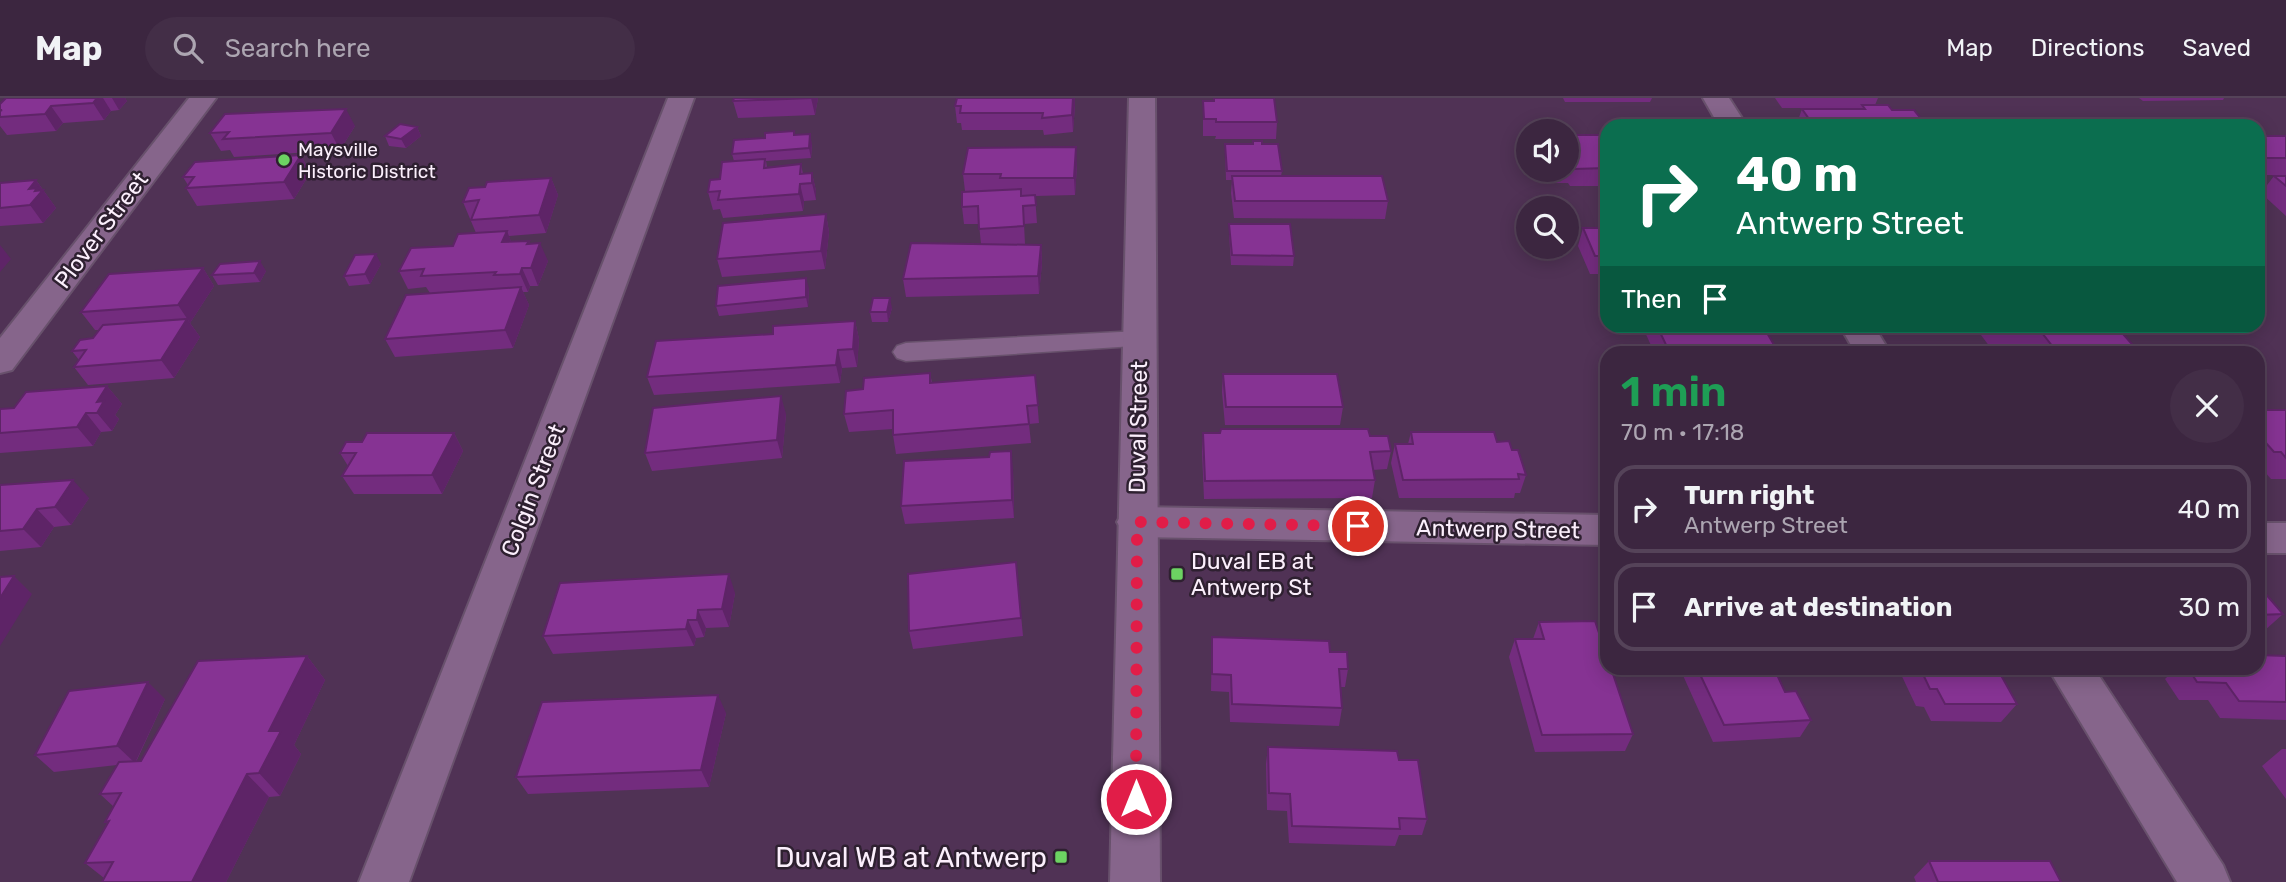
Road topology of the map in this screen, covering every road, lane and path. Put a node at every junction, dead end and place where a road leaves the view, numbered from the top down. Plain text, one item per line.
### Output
1 (203, 98) edge
2 (681, 98) edge
3 (1142, 98) edge
4 (1716, 98) edge
5 (1729, 119) edge
6 (1140, 339) junction
7 (906, 352) dead end
8 (0, 362) edge
9 (1137, 522) junction
10 (1600, 530) edge
11 (2265, 538) edge
12 (2286, 538) edge
13 (2074, 675) edge
14 (384, 882) edge
15 (1135, 882) edge
16 (2205, 882) edge

1 - 8 street, Plover Street
2 - 14 street, Colgin Street
3 - 6 street, Duval Street
4 - 5 street
6 - 7 lane
6 - 9 street, Duval Street
9 - 10 street, Antwerp Street
9 - 15 street, Duval Street
11 - 12 street
13 - 16 street

